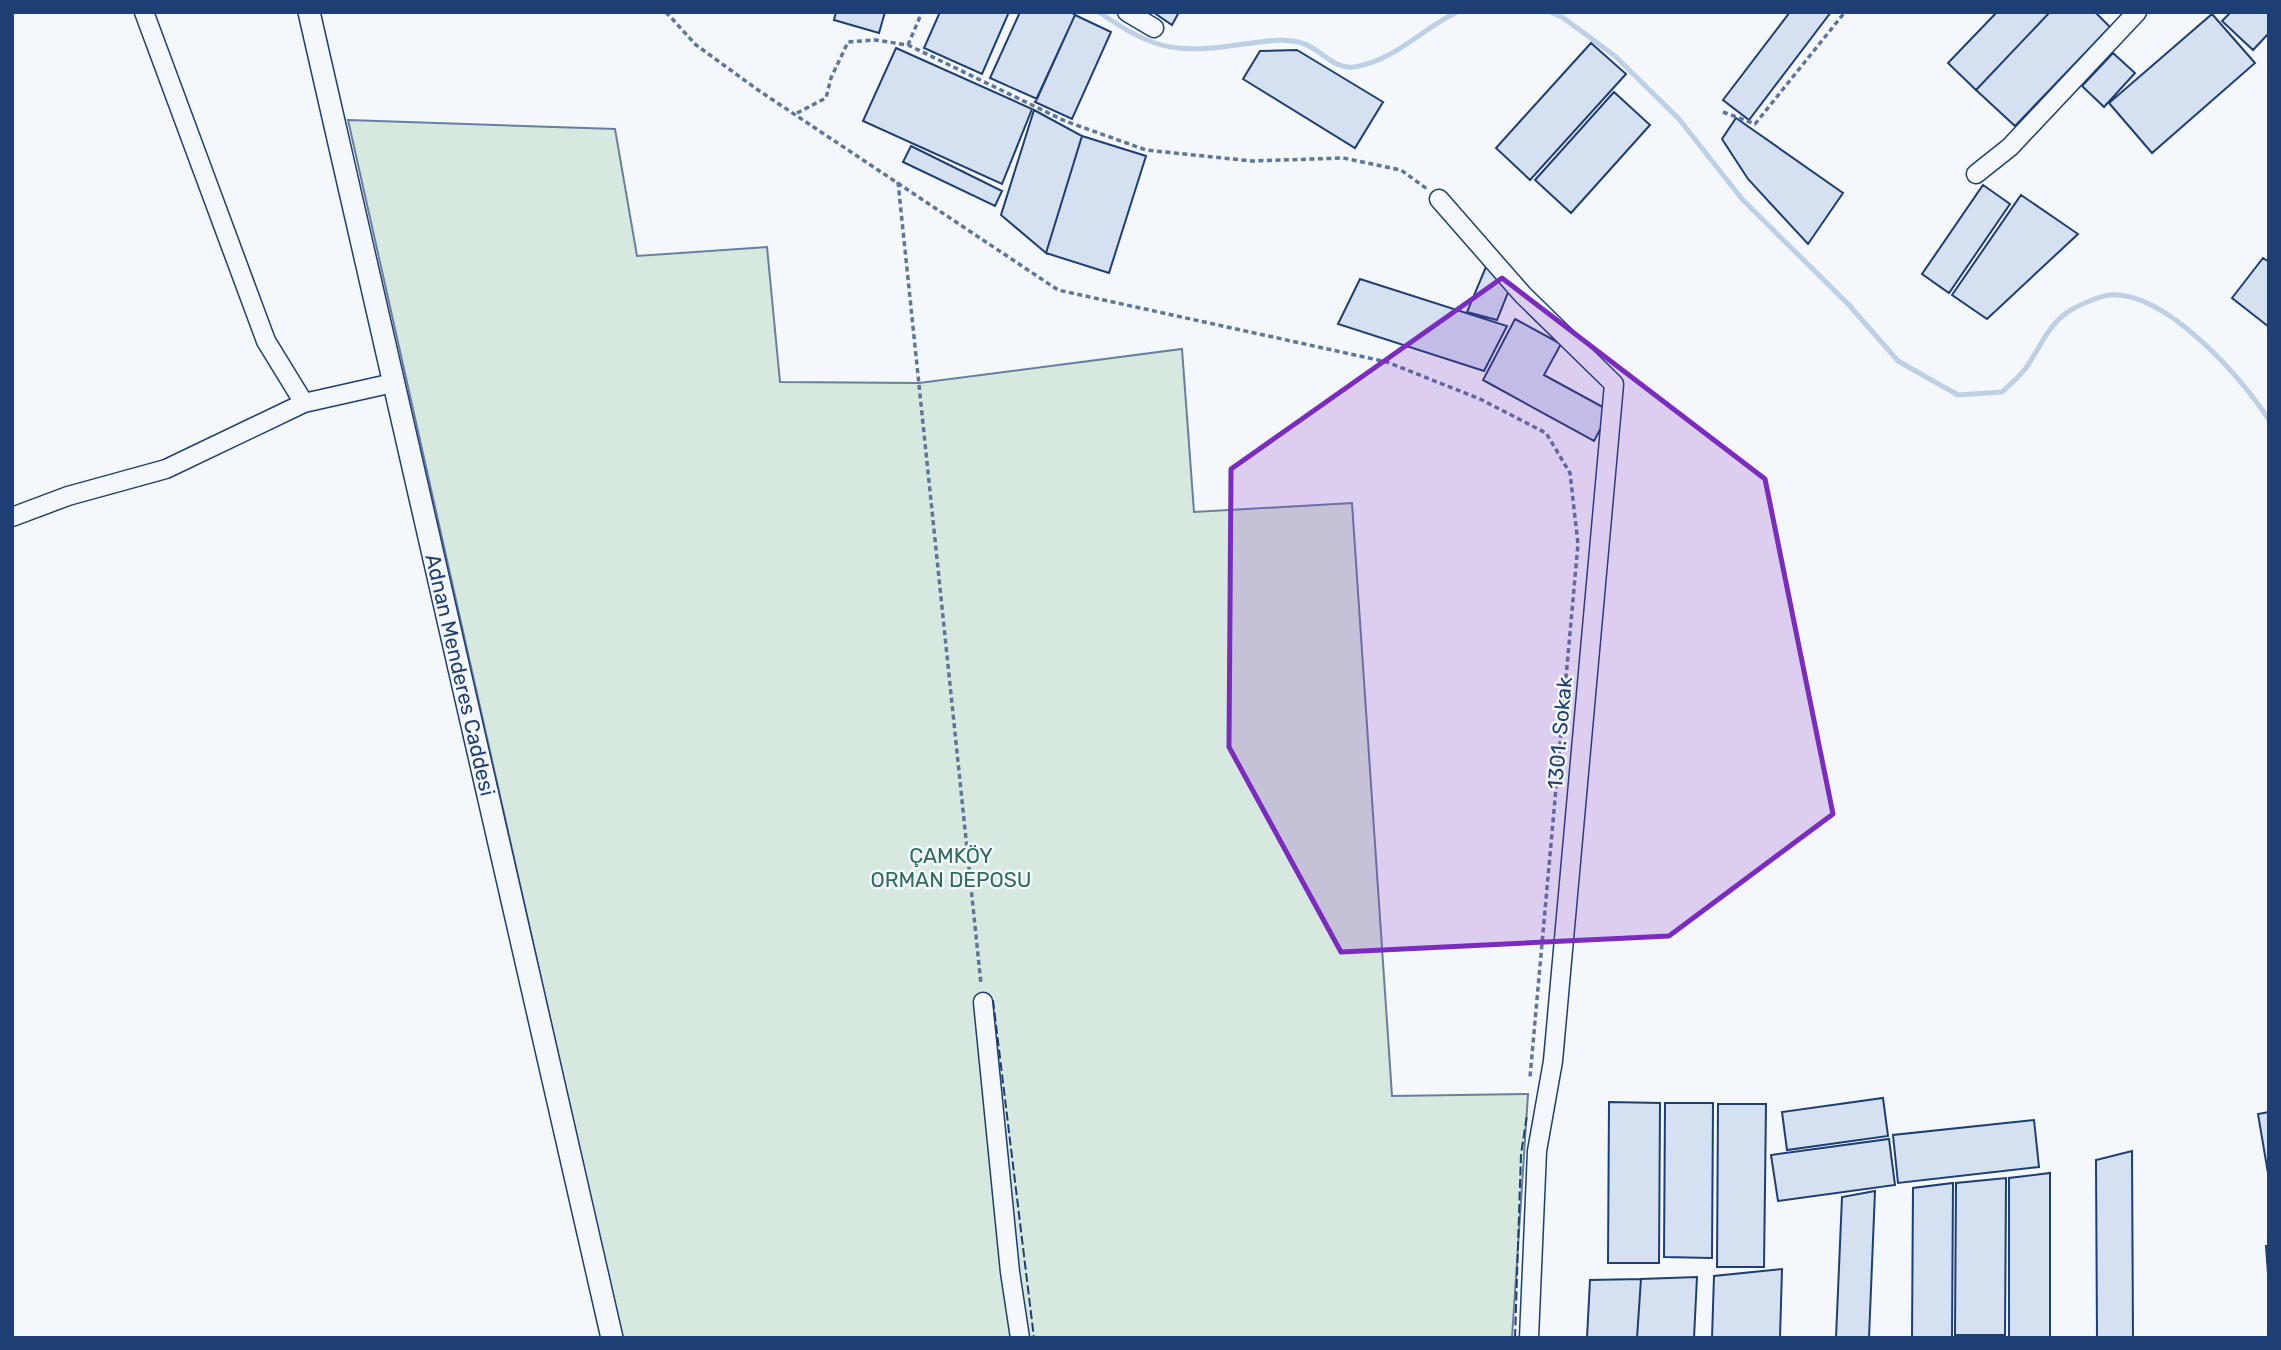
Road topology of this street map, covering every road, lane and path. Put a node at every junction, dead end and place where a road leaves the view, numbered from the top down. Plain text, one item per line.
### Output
1 (144, 12) edge
2 (309, 12) edge
3 (666, 12) edge
4 (922, 12) edge
5 (1127, 12) edge
6 (1845, 12) edge
7 (2137, 12) edge
8 (1154, 28) dead end
9 (908, 45) junction
10 (1723, 111) dead end
11 (796, 113) junction
12 (1976, 174) dead end
13 (898, 182) junction
14 (1439, 199) joint
15 (393, 383) junction
16 (304, 403) junction
17 (12, 517) edge
18 (983, 1002) joint
19 (1530, 1080) dead end
20 (612, 1338) edge
21 (1020, 1338) edge
22 (1529, 1338) edge

1 - 16 street
2 - 15 street, Adnan Menderes Caddesi
3 - 11 path
4 - 9 path
5 - 8 street
6 - 10 path
7 - 12 street
9 - 11 path
9 - 14 path
11 - 13 path
13 - 18 path
13 - 19 path
14 - 22 street, 1301. Sokak
15 - 16 street
15 - 20 street, Adnan Menderes Caddesi
16 - 17 street
18 - 21 street

